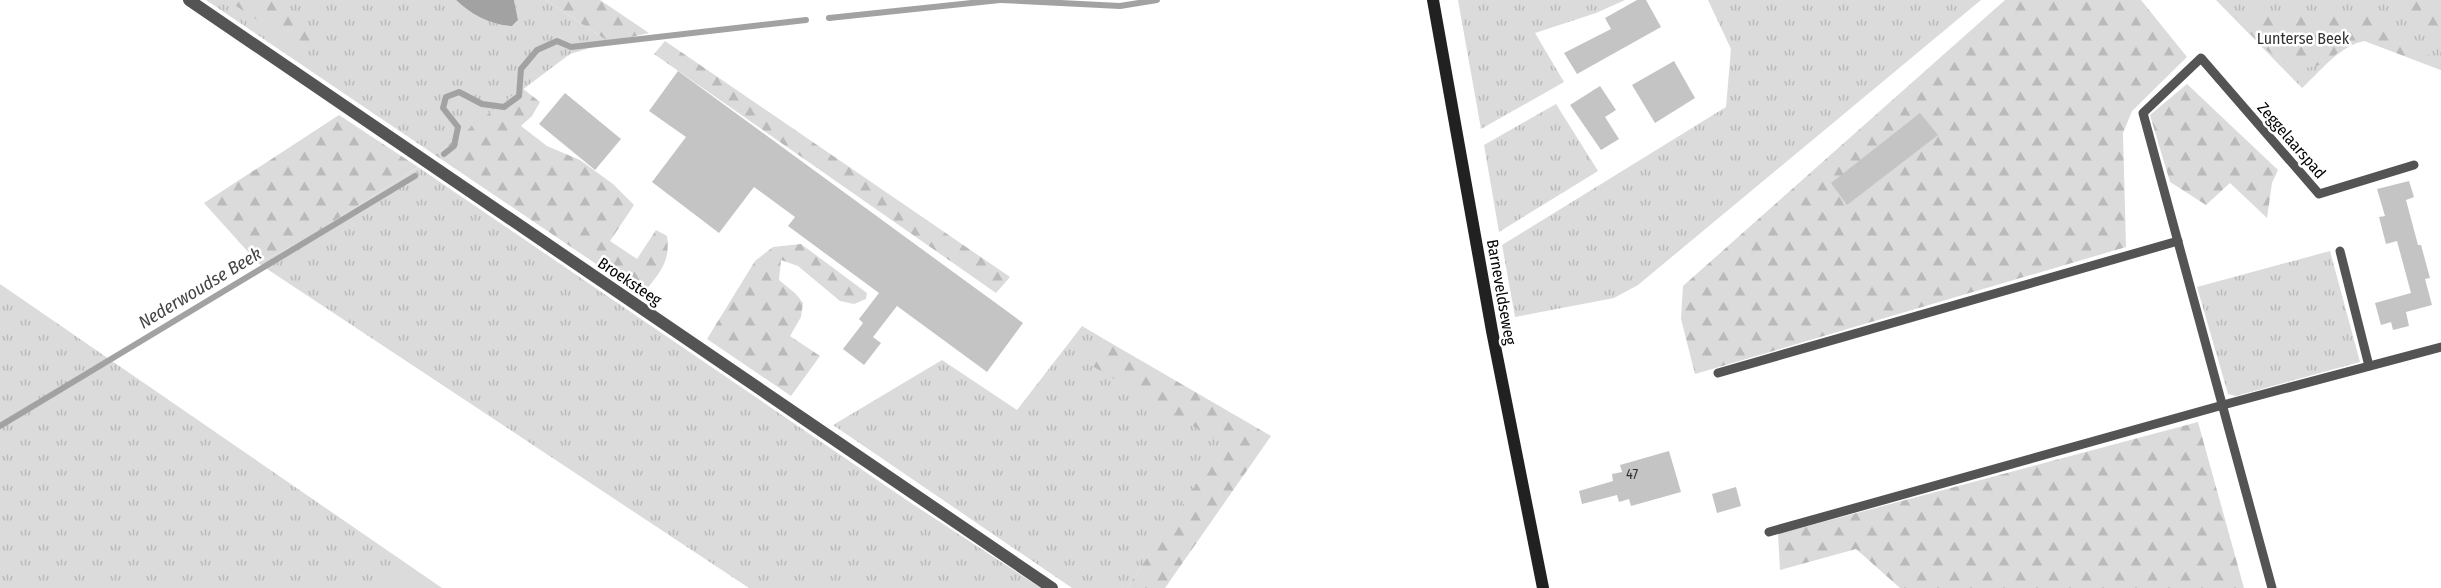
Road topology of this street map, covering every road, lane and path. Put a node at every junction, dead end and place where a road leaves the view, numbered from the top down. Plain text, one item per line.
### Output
1 (189, 0) edge
2 (1433, 0) edge
3 (2414, 165) dead end
4 (2178, 241) junction
5 (2340, 251) dead end
6 (2441, 347) edge
7 (2369, 366) junction
8 (1718, 373) dead end
9 (2223, 405) junction
10 (1769, 532) dead end
11 (1052, 588) edge
12 (1543, 588) edge
13 (2272, 588) edge

1 - 11 street, Broeksteeg
2 - 12 main road, Barneveldseweg
3 - 4 lane, Zeggelaarspad
4 - 8 lane
4 - 9 lane
5 - 7 lane
6 - 7 lane
7 - 9 lane
9 - 10 lane
9 - 13 lane

